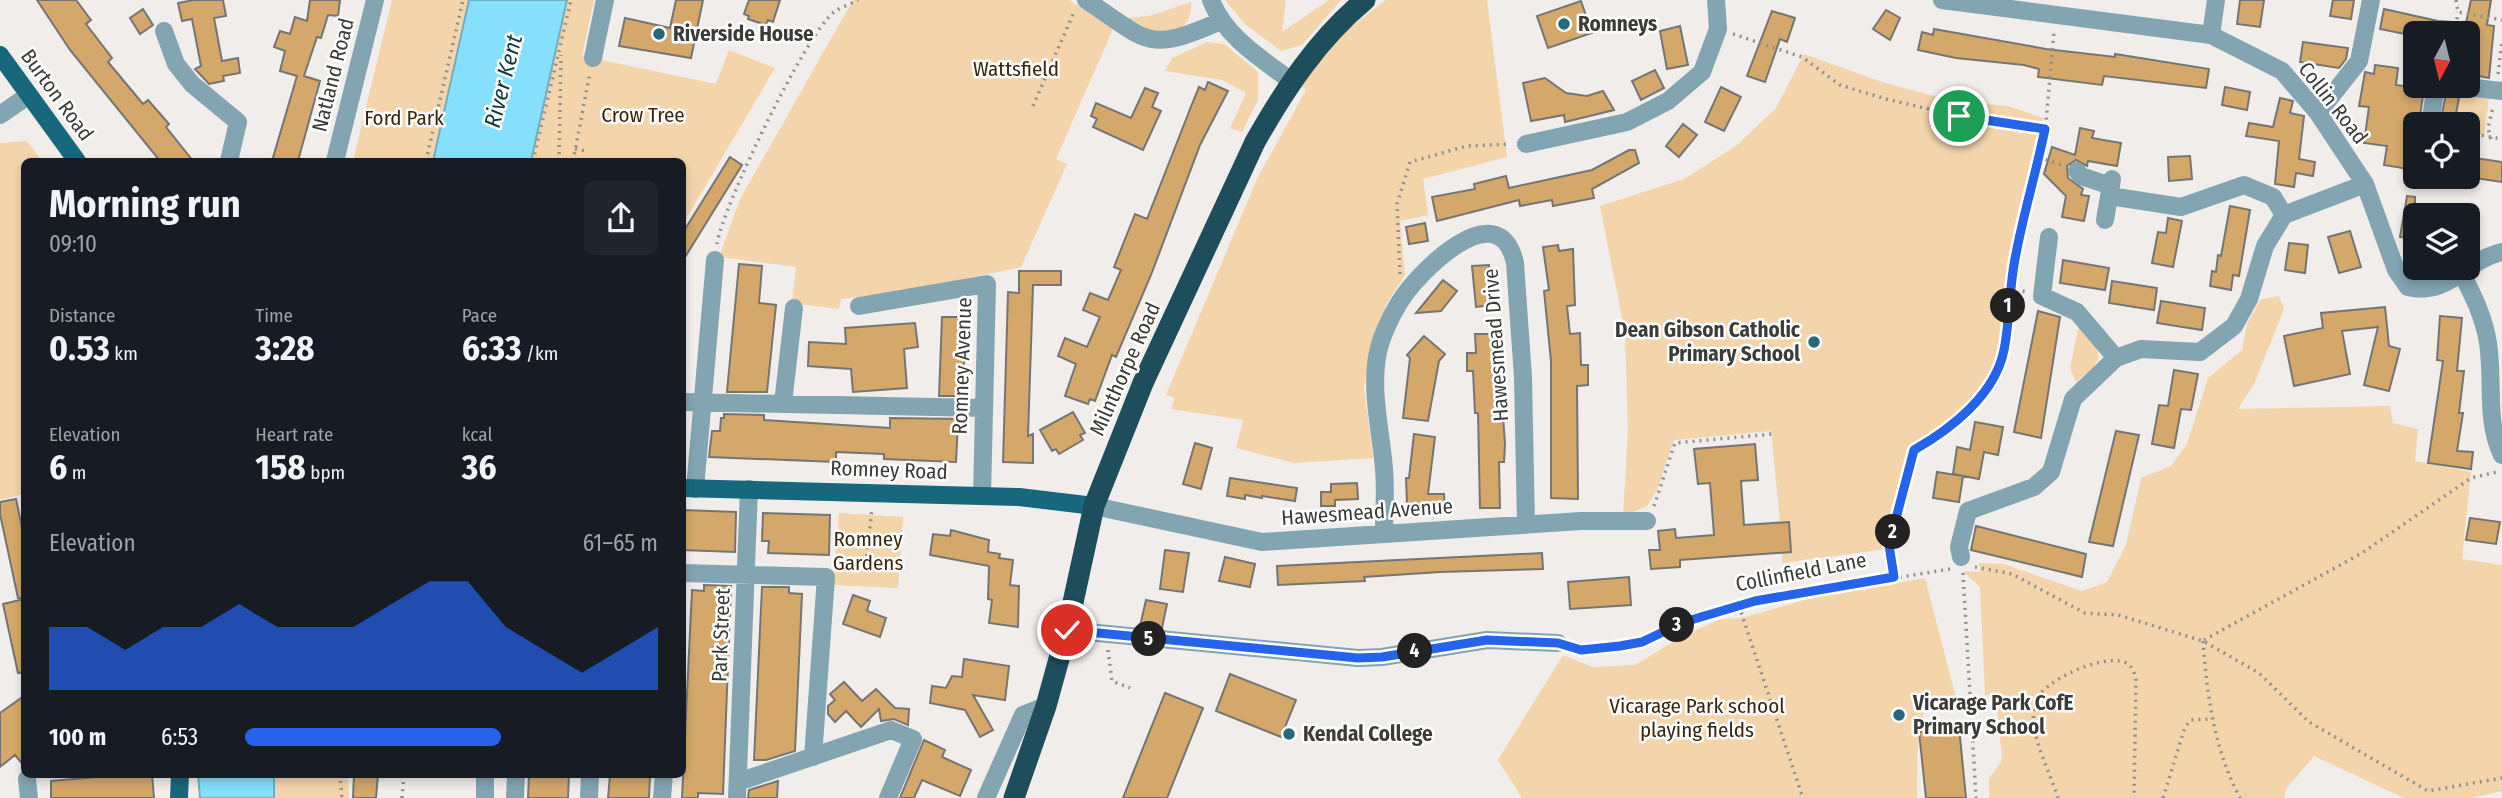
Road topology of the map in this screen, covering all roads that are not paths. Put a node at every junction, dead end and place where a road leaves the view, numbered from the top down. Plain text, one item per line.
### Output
1 (375, 0) edge
2 (605, 0) edge
3 (1210, 0) edge
4 (1366, 0) edge
5 (1716, 0) edge
6 (1942, 0) edge
7 (2216, 0) edge
8 (2371, 0) edge
9 (1082, 3) edge
10 (2050, 14) edge
11 (1221, 21) junction
12 (164, 31) dead end
13 (2211, 35) junction
14 (0, 55) edge
15 (593, 58) road end
16 (1291, 81) junction
17 (2480, 87) edge
18 (2499, 88) edge
19 (29, 95) junction
20 (2318, 113) junction
21 (0, 115) edge
22 (1526, 144) road end
23 (75, 158) edge
24 (230, 158) edge
25 (336, 158) edge
26 (2075, 169) road end
27 (2365, 184) junction
28 (2111, 187) junction
29 (2284, 215) junction
30 (2105, 220) dead end
31 (2049, 237) dead end
32 (2502, 252) edge
33 (715, 260) road end
34 (2480, 263) edge
35 (2403, 280) edge
36 (2403, 280) edge
37 (2449, 280) edge
38 (2465, 280) edge
39 (859, 306) dead end
40 (794, 308) dead end
41 (2116, 358) junction
42 (2496, 384) edge
43 (692, 402) edge
44 (783, 403) junction
45 (984, 408) junction
46 (2502, 455) edge
47 (689, 489) edge
48 (750, 489) junction
49 (982, 495) junction
50 (1094, 506) junction
51 (1651, 516) road end
52 (1526, 525) junction
53 (1384, 533) junction
54 (1962, 563) road end
55 (686, 573) edge
56 (747, 576) junction
57 (1067, 630) junction
58 (1558, 643) road end
59 (1046, 706) junction
60 (813, 757) junction
61 (180, 778) edge
62 (485, 778) edge
63 (516, 778) edge
64 (590, 778) edge
65 (664, 778) edge
66 (27, 779) dead end
67 (738, 790) edge
68 (29, 798) edge
69 (178, 798) edge
70 (485, 798) edge
71 (515, 798) edge
72 (589, 798) edge
73 (662, 798) edge
74 (888, 798) edge
75 (986, 798) edge
76 (1014, 798) edge

1 - 25 street, Natland Road
2 - 15 street
3 - 11 street
4 - 16 highway, Milnthorpe Road
5 - 22 street
6 - 10 street, Collin Road
7 - 13 street
8 - 20 street
9 - 11 street
10 - 13 street, Collin Road
11 - 16 street
12 - 24 street
13 - 20 street, Collin Road
14 - 19 main road, Burton Road
16 - 50 highway, Milnthorpe Road
17 - 18 street
19 - 21 street
19 - 23 main road, Burton Road
20 - 27 street, Collin Road
26 - 28 street
27 - 29 street
27 - 35 street, Collin Road
28 - 29 street
28 - 30 street
29 - 41 street
31 - 41 street
32 - 34 street
33 - 43 street
36 - 37 street, Collin Road
38 - 42 street
39 - 45 street, Romney Avenue
40 - 44 street
41 - 54 street
42 - 46 street
43 - 44 street
43 - 47 street
44 - 45 street
45 - 49 street, Romney Avenue
47 - 48 main road, Romney Road
48 - 49 main road, Romney Road
48 - 56 street, Park Street
49 - 50 main road, Romney Road
50 - 53 street, Hawesmead Avenue
50 - 57 highway, Milnthorpe Road
51 - 52 street, Hawesmead Avenue
52 - 53 street, Hawesmead Avenue
52 - 53 street, Hawesmead Drive
55 - 56 street
56 - 60 street
56 - 67 street, Park Street
57 - 58 street
57 - 59 highway, Milnthorpe Road
59 - 75 street
59 - 76 highway, Milnthorpe Road
60 - 67 street, Park Street
60 - 74 street, Park Street
61 - 69 main road
62 - 70 street
63 - 71 street
64 - 72 street
65 - 73 street
66 - 68 street

